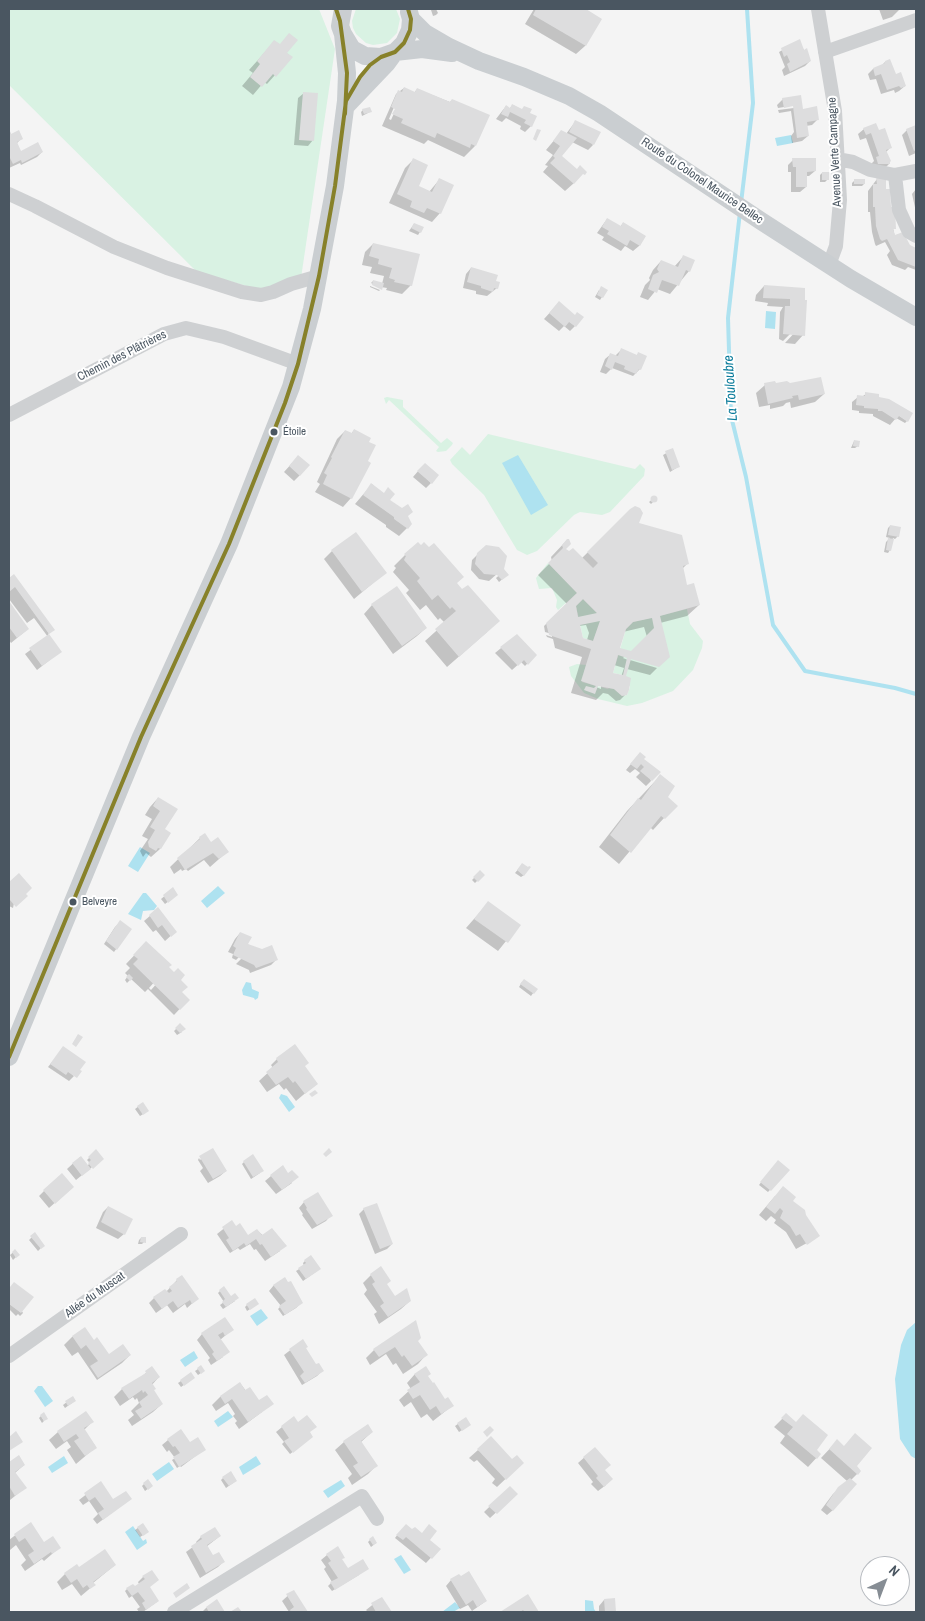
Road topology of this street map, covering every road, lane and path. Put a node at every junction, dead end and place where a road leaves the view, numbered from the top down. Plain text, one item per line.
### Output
1 (818, 9) edge
2 (409, 14) edge
3 (340, 18) edge
4 (916, 20) edge
5 (825, 52) junction
6 (388, 54) junction
7 (480, 61) junction
8 (346, 104) junction
9 (837, 159) junction
10 (916, 171) edge
11 (895, 175) junction
12 (9, 194) edge
13 (916, 236) edge
14 (829, 265) junction
15 (319, 276) junction
16 (916, 317) edge
17 (300, 357) junction
18 (9, 415) edge
19 (9, 1057) edge
20 (181, 1234) dead end
21 (9, 1356) edge
22 (377, 1519) dead end
23 (174, 1612) edge

1 - 5 street, Avenue Verte Campagne
2 - 6 main road
2 - 7 main road, Route du Colonel Maurice Bellec
3 - 6 main road, Route du Colonel Maurice Bellec
3 - 8 main road
4 - 5 street
5 - 9 street, Avenue Verte Campagne
6 - 7 main road, Route du Colonel Maurice Bellec
6 - 8 main road
7 - 14 main road, Route du Colonel Maurice Bellec
8 - 15 main road
9 - 11 street
9 - 14 street, Avenue Verte Campagne
10 - 11 street
11 - 13 street
12 - 15 street
14 - 16 main road, Route du Colonel Maurice Bellec
15 - 17 main road
17 - 18 street, Chemin des Plâtrières
17 - 19 main road
20 - 21 street, Allée du Muscat
22 - 23 street

